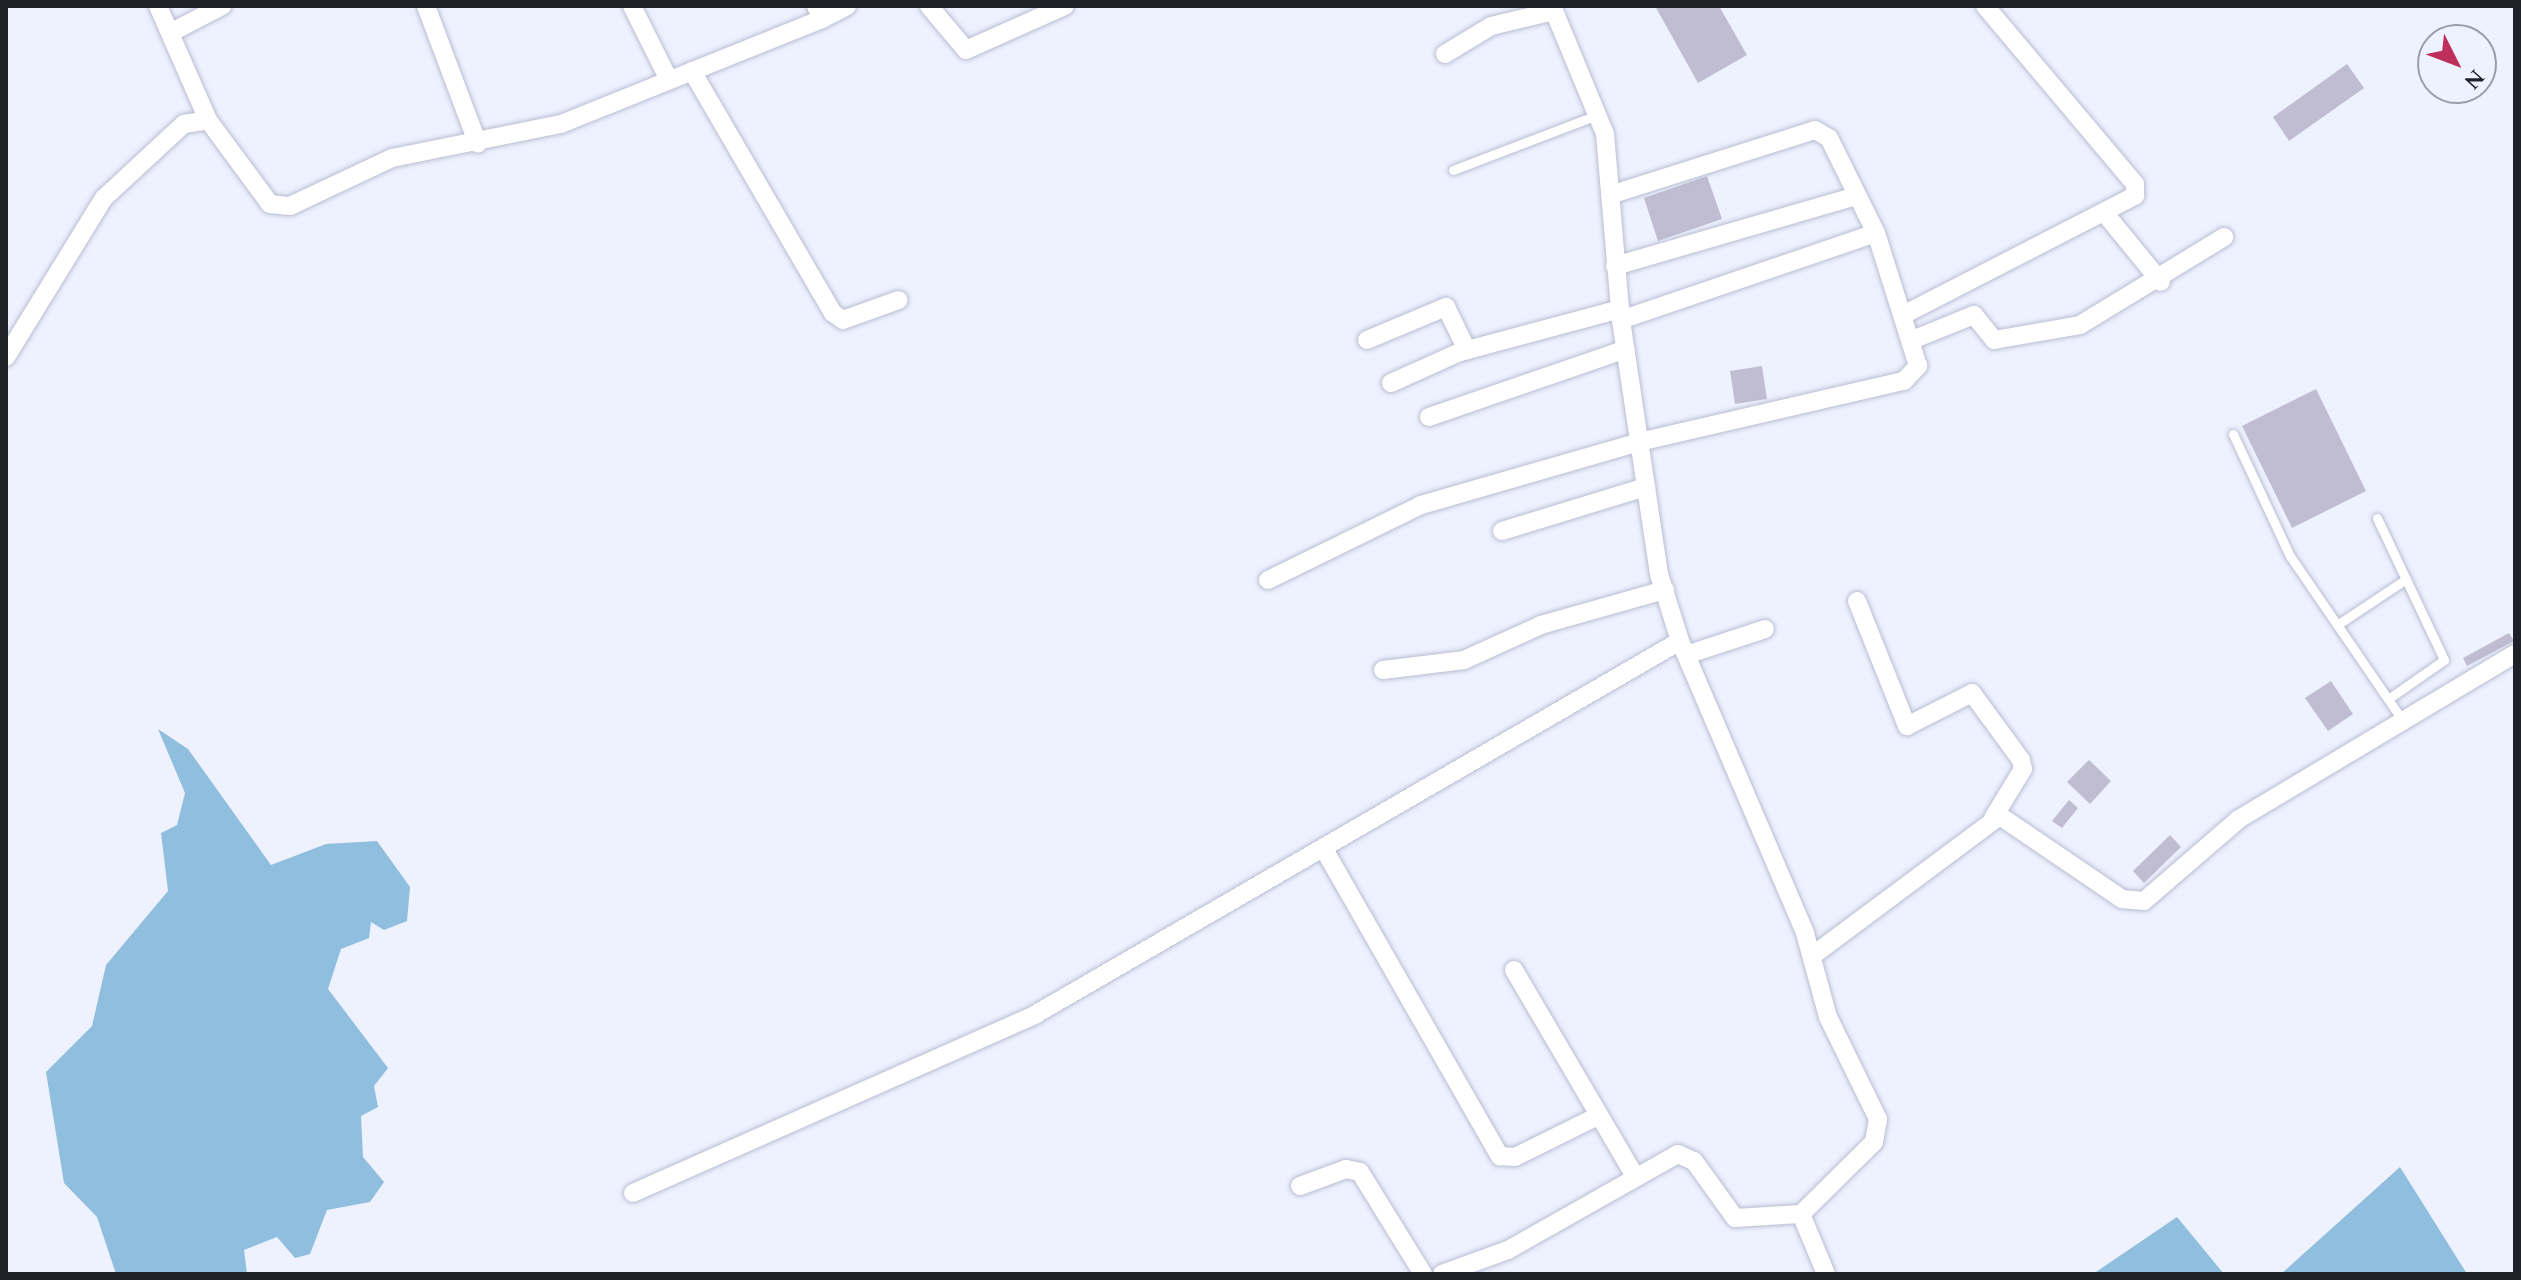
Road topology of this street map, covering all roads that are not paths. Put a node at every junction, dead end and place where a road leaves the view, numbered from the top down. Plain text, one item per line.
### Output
1 (158, 6) edge
2 (222, 6) edge
3 (426, 6) edge
4 (632, 6) edge
5 (847, 6) edge
6 (929, 6) edge
7 (1065, 6) edge
8 (1985, 6) edge
9 (1553, 9) edge
10 (819, 12) edge
11 (170, 33) junction
12 (1445, 54) dead end
13 (692, 71) junction
14 (669, 80) junction
15 (1597, 115) junction
16 (208, 120) junction
17 (478, 144) junction
18 (1453, 170) dead end
19 (1610, 195) junction
20 (1853, 197) junction
21 (2107, 216) junction
22 (1876, 233) junction
23 (2224, 237) dead end
24 (1615, 266) junction
25 (2161, 282) junction
26 (899, 300) dead end
27 (1621, 314) junction
28 (1905, 314) junction
29 (1367, 340) dead end
30 (1912, 340) junction
31 (1626, 349) junction
32 (1467, 350) junction
33 (6, 357) edge
34 (1391, 383) dead end
35 (1429, 417) dead end
36 (2233, 434) dead end
37 (1639, 442) junction
38 (1646, 487) junction
39 (2377, 518) dead end
40 (1502, 531) dead end
41 (2406, 579) junction
42 (1268, 580) dead end
43 (1665, 590) junction
44 (1857, 601) dead end
45 (2337, 625) junction
46 (1765, 629) dead end
47 (1683, 648) junction
48 (2515, 654) edge
49 (1383, 670) dead end
50 (2388, 699) junction
51 (2403, 721) junction
52 (1993, 818) junction
53 (1325, 851) junction
54 (1812, 956) junction
55 (1514, 970) dead end
56 (1598, 1116) junction
57 (1635, 1176) junction
58 (1300, 1186) dead end
59 (633, 1193) dead end
60 (1801, 1214) junction
61 (1423, 1274) edge
62 (1442, 1274) edge
63 (1826, 1274) edge

1 - 11 street
2 - 11 street
3 - 17 street
4 - 14 street
5 - 10 street
6 - 7 street
8 - 21 street
9 - 12 street
9 - 15 street
10 - 13 street
11 - 16 street
13 - 14 street
13 - 26 street
14 - 17 street
15 - 18 lane
15 - 19 street
16 - 17 street
16 - 33 street
19 - 20 street
19 - 24 street
20 - 22 street
20 - 24 street
21 - 25 street
21 - 28 street
22 - 27 street
22 - 28 street
23 - 25 street
24 - 27 street
25 - 30 street
27 - 31 street
27 - 32 street
28 - 30 street
29 - 32 street
30 - 37 street
31 - 35 street
31 - 37 street
32 - 34 street
36 - 45 lane
37 - 38 street
37 - 42 street
38 - 40 street
38 - 43 street
39 - 41 lane
41 - 45 lane
41 - 50 lane
43 - 47 street
43 - 49 street
44 - 52 street
45 - 50 lane
46 - 47 street
47 - 53 street
47 - 54 street
48 - 51 street
50 - 51 lane
51 - 52 street
52 - 54 street
53 - 56 street
53 - 59 street
54 - 60 street
55 - 56 street
56 - 57 street
57 - 60 street
57 - 62 street
58 - 61 street
60 - 63 street

